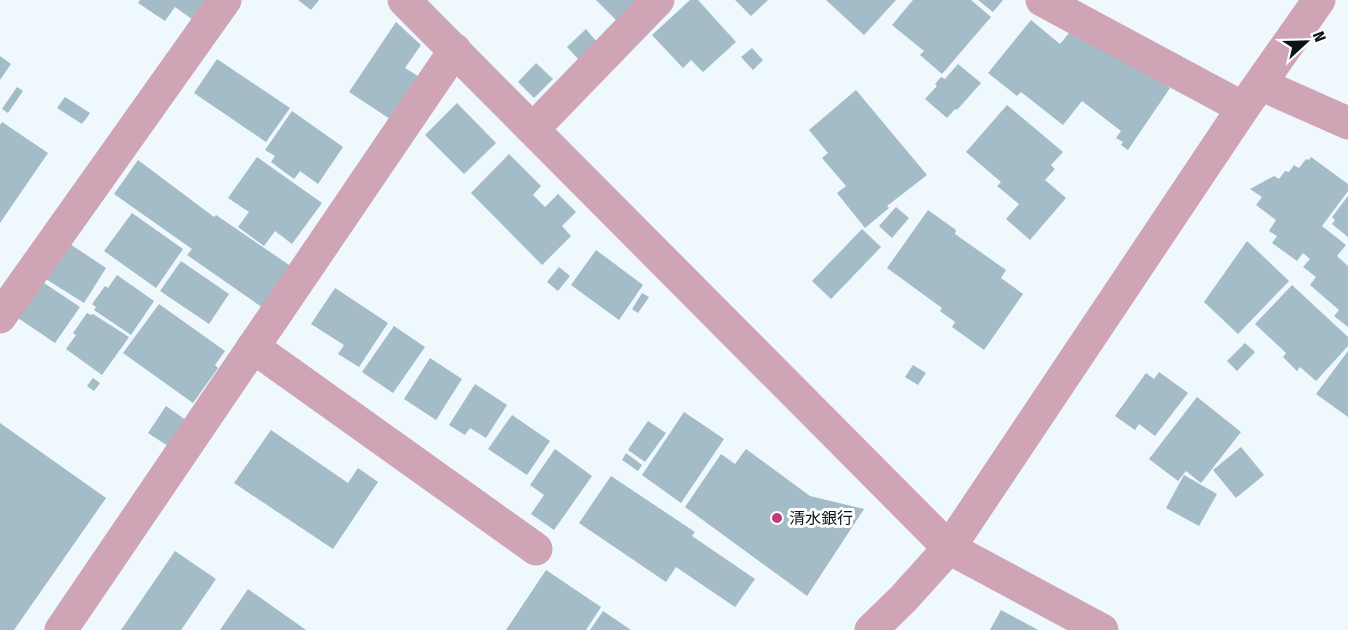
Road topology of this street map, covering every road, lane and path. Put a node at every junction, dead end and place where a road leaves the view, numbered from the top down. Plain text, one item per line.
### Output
1 (225, 0) edge
2 (404, 0) edge
3 (658, 0) edge
4 (1042, 0) edge
5 (1319, 0) edge
6 (455, 50) junction
7 (1252, 96) junction
8 (1348, 123) edge
9 (533, 129) junction
10 (0, 317) edge
11 (253, 347) junction
12 (949, 548) junction
13 (536, 549) dead end
14 (903, 599) junction
15 (61, 630) edge
16 (871, 630) edge
17 (888, 630) edge
18 (1102, 630) edge

1 - 10 street
2 - 6 street
3 - 9 street
4 - 7 street
5 - 7 street
6 - 9 street
6 - 11 street
7 - 8 street
7 - 12 street
9 - 12 street
11 - 13 street
11 - 15 street
12 - 14 street
12 - 18 street
14 - 16 street
14 - 17 street

